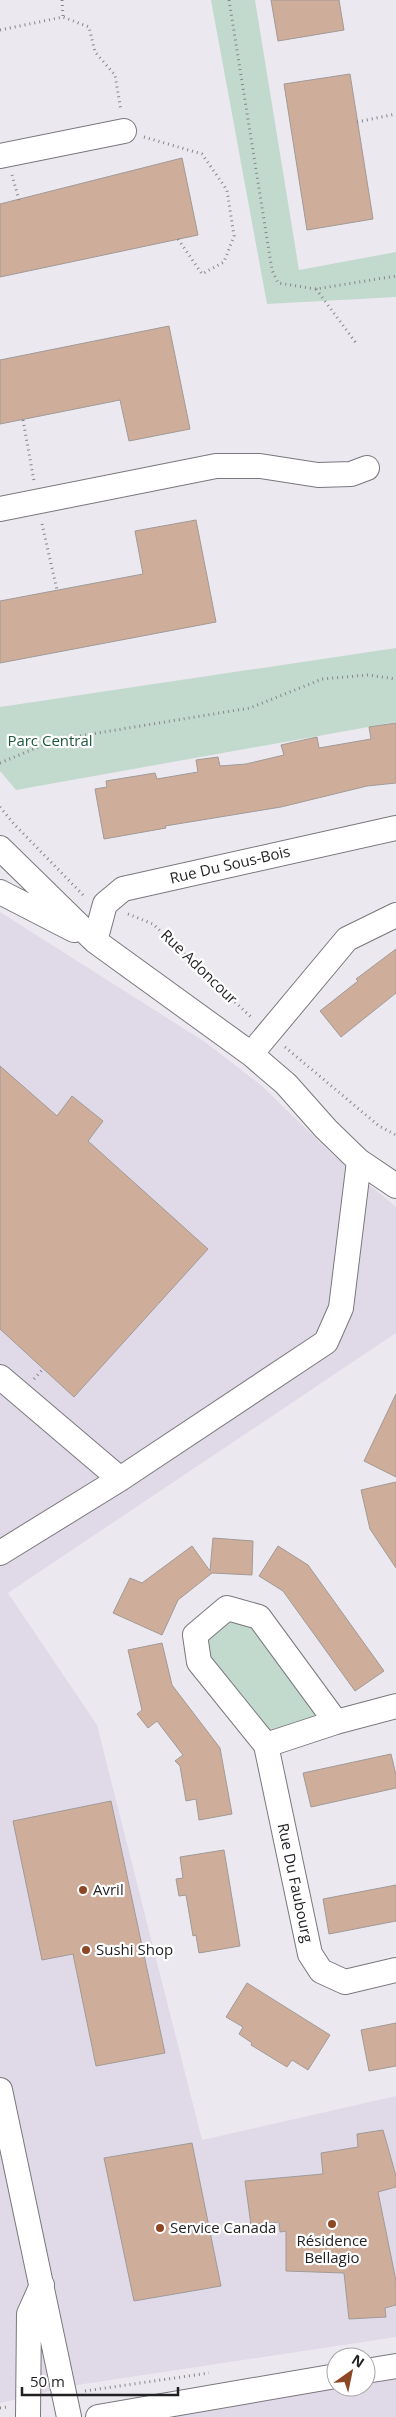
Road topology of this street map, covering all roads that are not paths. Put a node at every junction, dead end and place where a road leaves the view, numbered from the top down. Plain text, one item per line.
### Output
1 (124, 131) road end
2 (0, 156) edge
3 (367, 468) dead end
4 (0, 509) edge
5 (396, 828) edge
6 (0, 848) edge
7 (0, 892) edge
8 (396, 915) edge
9 (95, 941) junction
10 (251, 1054) junction
11 (359, 1162) junction
12 (396, 1186) edge
13 (0, 1376) edge
14 (120, 1479) junction
15 (0, 1554) edge
16 (396, 1706) edge
17 (336, 1722) junction
18 (266, 1745) junction
19 (396, 1970) edge
20 (0, 2090) edge
21 (8, 2167) edge
22 (42, 2285) junction
23 (396, 2366) edge
24 (376, 2369) edge
25 (326, 2378) edge
26 (197, 2409) edge
27 (28, 2417) edge
28 (69, 2417) edge
29 (98, 2417) edge

1 - 2 street
3 - 4 street
5 - 9 street, Rue Du Sous-Bois
6 - 9 street
7 - 9 street
8 - 10 street
9 - 10 street
10 - 11 street
11 - 12 street
11 - 14 street
13 - 14 street
14 - 15 street
16 - 17 street
17 - 18 street
17 - 18 street, Rue Du Faubourg
18 - 19 street, Rue Du Faubourg
20 - 21 street
21 - 22 street
22 - 27 street
22 - 28 street
23 - 24 street
25 - 26 street
26 - 29 street

